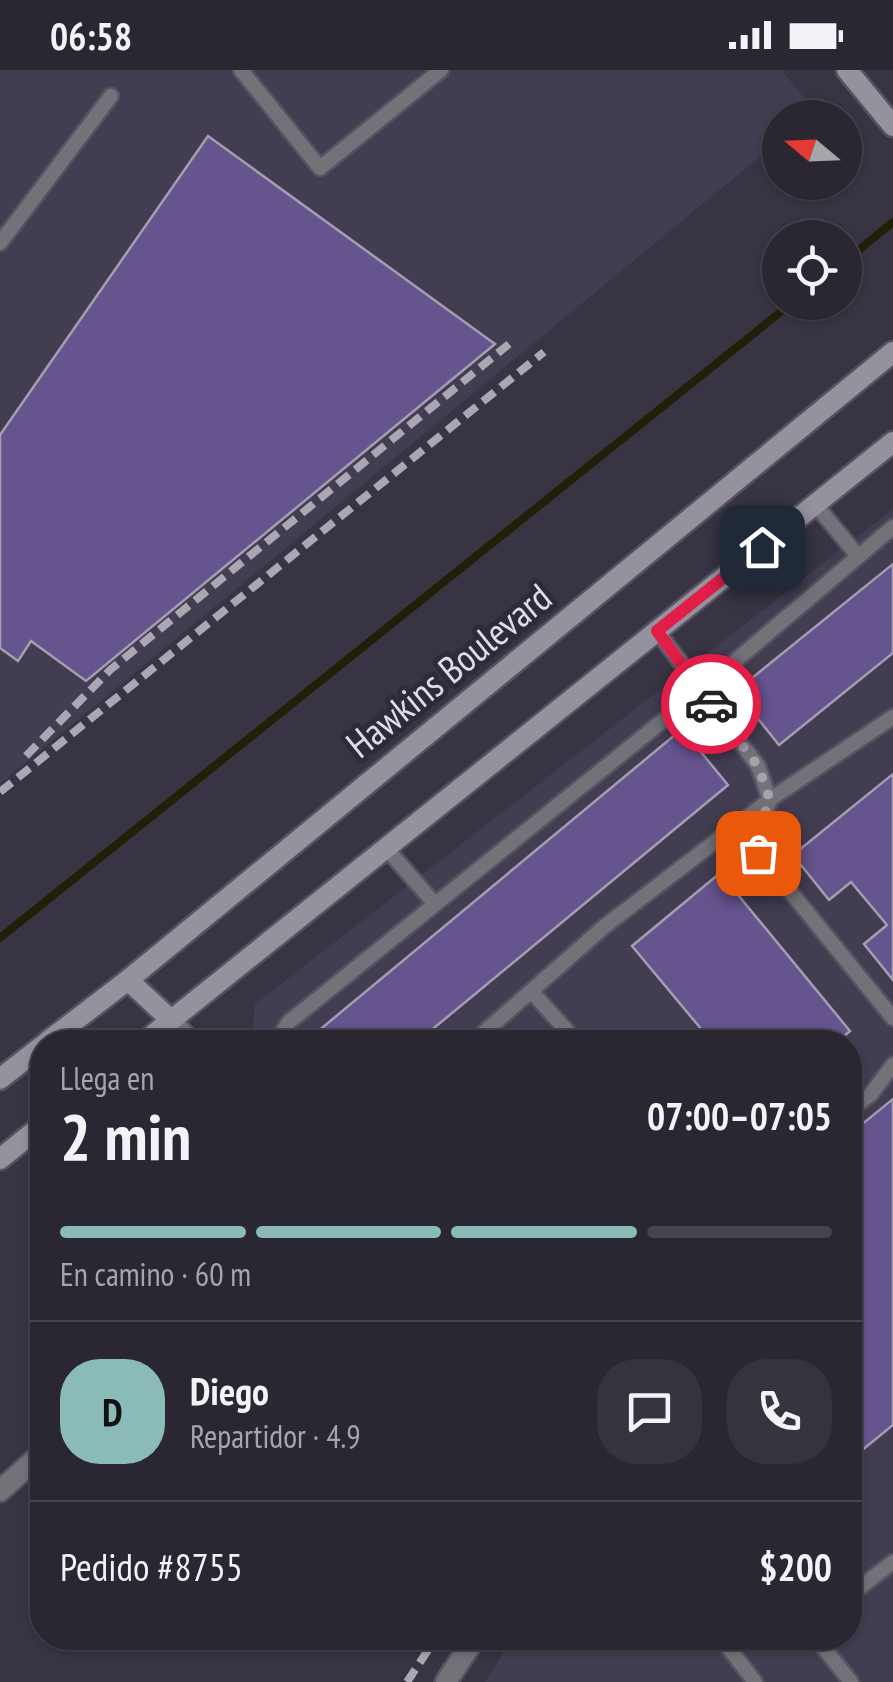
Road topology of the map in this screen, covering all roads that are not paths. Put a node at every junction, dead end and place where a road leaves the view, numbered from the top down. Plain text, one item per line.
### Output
1 (240, 70) edge
2 (442, 70) edge
3 (847, 70) edge
4 (112, 96) dead end
5 (893, 126) edge
6 (0, 243) edge
7 (893, 352) edge
8 (893, 442) edge
9 (814, 504) junction
10 (893, 527) edge
11 (858, 556) junction
12 (657, 631) junction
13 (701, 690) junction
14 (893, 717) edge
15 (770, 800) junction
16 (386, 848) junction
17 (435, 904) junction
18 (128, 980) junction
19 (531, 991) junction
20 (893, 1018) edge
21 (171, 1020) junction
22 (63, 1030) edge
23 (159, 1030) edge
24 (180, 1030) edge
25 (284, 1030) edge
26 (487, 1030) edge
27 (566, 1030) edge
28 (30, 1056) edge
29 (893, 1066) edge
30 (0, 1079) edge
31 (862, 1101) edge
32 (30, 1135) edge
33 (0, 1160) edge
34 (30, 1464) edge
35 (0, 1491) edge
36 (893, 1562) edge
37 (862, 1587) edge
38 (467, 1650) edge
39 (730, 1650) edge
40 (826, 1650) edge
41 (446, 1682) edge
42 (755, 1682) edge
43 (851, 1682) edge

1 - 2 lane
3 - 5 main road
4 - 6 lane
7 - 18 main road, Hawkins Boulevard
8 - 9 main road
9 - 11 lane
9 - 12 main road
10 - 11 lane
11 - 13 lane
12 - 13 lane
12 - 16 main road
13 - 15 lane
13 - 17 lane
14 - 15 lane
15 - 19 lane
15 - 20 lane
16 - 17 lane
16 - 21 main road
17 - 25 lane
18 - 21 main road
18 - 22 main road, Hawkins Boulevard
19 - 26 lane
19 - 27 lane
21 - 23 main road
21 - 24 street
28 - 30 main road, Hawkins Boulevard
29 - 31 lane
32 - 33 main road
34 - 35 street
36 - 37 lane
38 - 41 street
39 - 42 lane
40 - 43 lane

